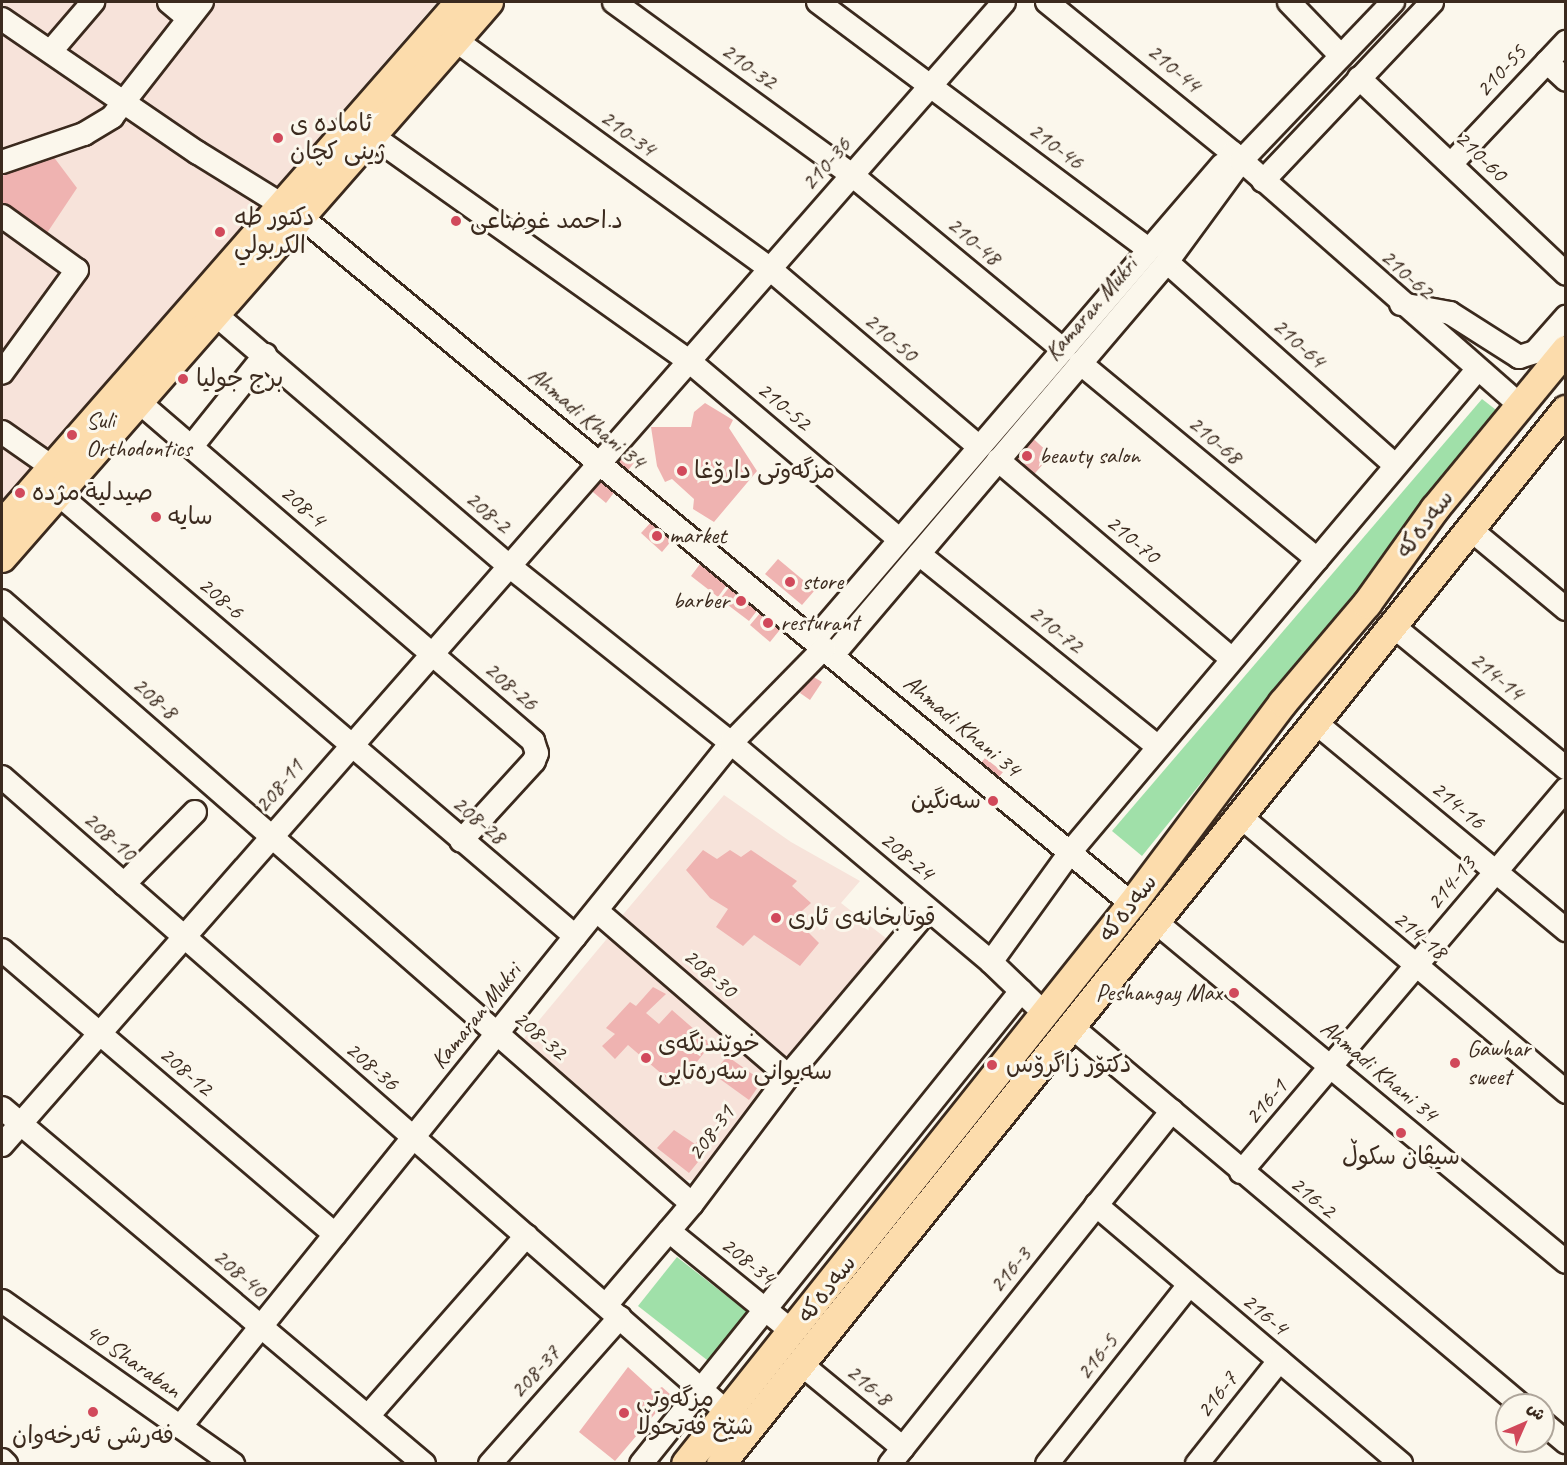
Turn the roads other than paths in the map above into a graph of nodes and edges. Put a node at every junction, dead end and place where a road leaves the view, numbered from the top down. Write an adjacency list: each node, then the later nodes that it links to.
1 (93, 2): 16 (street)
2 (169, 2): 12 (street)
3 (460, 2): 29 (main road)
4 (489, 2): 14 (main road)
5 (614, 2): 27 (street, 210-32)
6 (818, 2): 21 (street, 210-46)
7 (1004, 2): 21 (street, 210-36)
8 (1047, 2): 24 (street, 210-44)
9 (1289, 2): 17 (street)
10 (1393, 2): 17 (street, Kamaran Mukri)
11 (1432, 2): 19 (street)
12 (195, 10): 22 (street)
13 (2, 20): 16 (street, Ahmadi Khani 34)
14 (454, 39): 23 (main road); 33 (street, 210-34)
15 (1566, 42): 18 (street, 210-55)
16 (51, 51): 22 (street, Ahmadi Khani 34)
17 (1341, 56): 24 (street, Kamaran Mukri)
18 (1547, 62): 20 (street); 26 (street, 210-55)
19 (1359, 78): 26 (street, 210-60); 28 (street)
20 (1566, 80)
21 (931, 85): 27 (street, 210-36); 31 (street, 210-46)
22 (123, 102): 25 (street); 29 (street, Ahmadi Khani 34)
23 (371, 135): 29 (main road); 41 (street)
24 (1237, 157): 28 (street, 210-44); 31 (street, Kamaran Mukri); 32 (street, Kamaran Mukri)
25 (2, 162)
26 (1451, 164): 34 (street, 210-60)
27 (852, 175): 33 (street, 210-36); 38 (street, 210-48)
28 (1263, 181): 35 (street, 210-62)
29 (291, 211): 36 (main road); 54 (street, Ahmadi Khani 34); 56 (main road)
30 (2, 216): 44 (street)
31 (1148, 249): 38 (street, Kamaran Mukri)
32 (1167, 262): 42 (street, Kamaran Mukri); 55 (street, 210-64)
33 (770, 269): 41 (street, 210-36); 52 (street, 210-50)
34 (1566, 274)
35 (1401, 304): 37 (street); 43 (street, 210-62)
36 (215, 314): 40 (street, 208-2); 46 (main road)
37 (1566, 317)
38 (1062, 349): 45 (street, Kamaran Mukri)
39 (1566, 350): 48 (main road, سەدەکە)
40 (265, 355): 51 (street); 63 (street, 208-2)
41 (689, 362): 54 (street, 210-36); 59 (street, 210-52)
42 (1080, 363): 47 (street, Kamaran Mukri); 62 (street, 210-68)
43 (1476, 370): 48 (street, 210-62); 55 (street)
44 (2, 373)
45 (1028, 388): 47 (street); 52 (street, Kamaran Mukri)
46 (139, 402): 51 (street, 208-4); 56 (main road)
47 (1047, 402): 53 (street, Kamaran Mukri)
48 (1519, 404): 66 (main road, سەدەکە)
49 (1560, 426): 58 (main road, سەدەکە)
50 (2, 432): 56 (street, 208-6)
51 (192, 446): 69 (street, 208-4)
52 (978, 446): 59 (street, Kamaran Mukri)
53 (998, 460): 60 (street, Kamaran Mukri); 70 (street, 210-70)
54 (599, 463): 63 (street, 208-11); 68 (street, Ahmadi Khani 34)
55 (1395, 465): 62 (street)
56 (54, 480): 57 (main road); 61 (main road); 75 (street, 208-6)
57 (2, 525)
58 (1470, 530): 65 (street); 67 (main road, سەدەکە)
59 (899, 539): 68 (street, Kamaran Mukri)
60 (919, 554): 68 (street, Kamaran Mukri); 76 (street, 210-72)
61 (2, 558)
62 (1317, 559): 70 (street)
63 (508, 565): 69 (street, 208-11); 74 (street, 208-2)
64 (2, 601): 82 (street, 208-8)
65 (1566, 609)
66 (1358, 615): 67 (main road); 71 (main road, سەدەکە)
67 (1389, 632): 72 (main road, سەدەکە); 77 (street, 214-14)
68 (824, 648): 74 (street, Kamaran Mukri); 84 (street, Ahmadi Khani 34)
69 (431, 651): 75 (street, 208-11); 83 (street, 208-26)
70 (1232, 659): 76 (street)
71 (1313, 670): 72 (main road); 87 (main road, سەدەکە)
72 (1340, 693): 73 (main road, سەدەکە)
73 (1316, 723): 81 (main road, سەدەکە); 85 (street, 214-16)
74 (731, 743): 88 (street, 208-24); 89 (street, Kamaran Mukri)
75 (348, 744): 82 (street, 208-11); 83 (street, 208-28)
76 (1158, 747): 84 (street)
77 (1566, 768)
78 (2, 777): 86 (street, 208-10)
79 (1566, 789): 85 (street, 214-13)
80 (195, 813): 86 (street)
81 (1241, 817): 90 (main road, سەدەکە); 96 (street, 214-18)
82 (272, 836): 93 (street, 208-11); 100 (street, 208-32)
83 (461, 841): 92 (street, 208-28)
84 (1071, 851): 87 (street, Ahmadi Khani 34); 95 (street)
85 (1496, 872): 91 (street, 214-16); 96 (street, 214-13)
86 (124, 884): 93 (street, 208-10)
87 (1132, 904): 98 (main road, سەدەکە)
88 (928, 910): 95 (street, 208-24); 103 (street, 208-31)
89 (597, 911): 92 (street, Kamaran Mukri); 103 (street, 208-30)
90 (1157, 922): 99 (main road, سەدەکە); 102 (street, Ahmadi Khani 34)
91 (1566, 930)
92 (575, 936): 100 (street, Kamaran Mukri)
93 (182, 939): 101 (street, 208-11); 108 (street, 208-36)
94 (2, 950): 101 (street, 208-12)
95 (991, 962): 97 (street, 208-24)
96 (1416, 967): 102 (street, 214-13); 104 (street, 214-18)
97 (1021, 991): 98 (street, 208-24); 121 (street)
98 (1045, 1014): 113 (main road, سەدەکە)
99 (1073, 1028): 106 (street, 216-2); 113 (main road, سەدەکە)
100 (497, 1033): 108 (street, Kamaran Mukri); 111 (street, 208-32)
101 (100, 1034): 107 (street, 208-11); 115 (street, 208-12)
102 (1331, 1067): 110 (street, 216-1); 118 (street, Ahmadi Khani 34)
103 (788, 1076): 111 (street, 208-31)
104 (1566, 1092)
105 (2, 1108): 107 (street, 208-40)
106 (1172, 1111): 110 (street, 216-2); 112 (street, 216-3)
107 (20, 1125): 109 (street, 208-11); 123 (street, 208-40)
108 (413, 1137): 115 (street, Kamaran Mukri); 116 (street, 208-36)
109 (2, 1145)
110 (1241, 1172): 128 (street, 216-2)
111 (692, 1204): 114 (street, 208-31)
112 (1096, 1205): 119 (street, 216-4); 132 (street, 216-3)
113 (901, 1218): 117 (main road, سەدەکە)
114 (669, 1231): 121 (street, 208-34); 122 (street, 208-31)
115 (334, 1234): 123 (street, Kamaran Mukri)
116 (526, 1236): 122 (street, 208-36); 130 (street)
117 (874, 1251): 124 (main road, سەدەکە); 126 (main road, سەدەکە)
118 (1566, 1262)
119 (1189, 1285): 125 (street, 216-4); 142 (street, 216-5)
120 (2, 1301): 131 (street, 40 Sharaban)
121 (765, 1309): 124 (street, 208-34); 127 (street)
122 (613, 1311): 127 (street, 208-36); 138 (street, 208-37)
123 (261, 1326): 130 (street, 208-40); 131 (street, Kamaran Mukri)
124 (793, 1332): 129 (main road, سەدەکە)
125 (1279, 1361): 134 (street, 216-7); 143 (street, 216-4)
126 (801, 1364): 132 (street, 216-8); 141 (main road, سەدەکە)
127 (701, 1389): 129 (street, 208-36); 139 (street)
128 (1507, 1393)
129 (729, 1414): 140 (main road, سەدەکە)
130 (368, 1416): 137 (street, 208-40)
131 (180, 1427): 135 (street, 40 Sharaban)
132 (896, 1456)
133 (2, 1460): 136 (street)
134 (1207, 1460)
135 (230, 1463)
136 (6, 1464)
137 (424, 1464)
138 (490, 1464)
139 (640, 1464)
140 (686, 1464)
141 (721, 1464)
142 (1047, 1464)
143 (1401, 1464)

